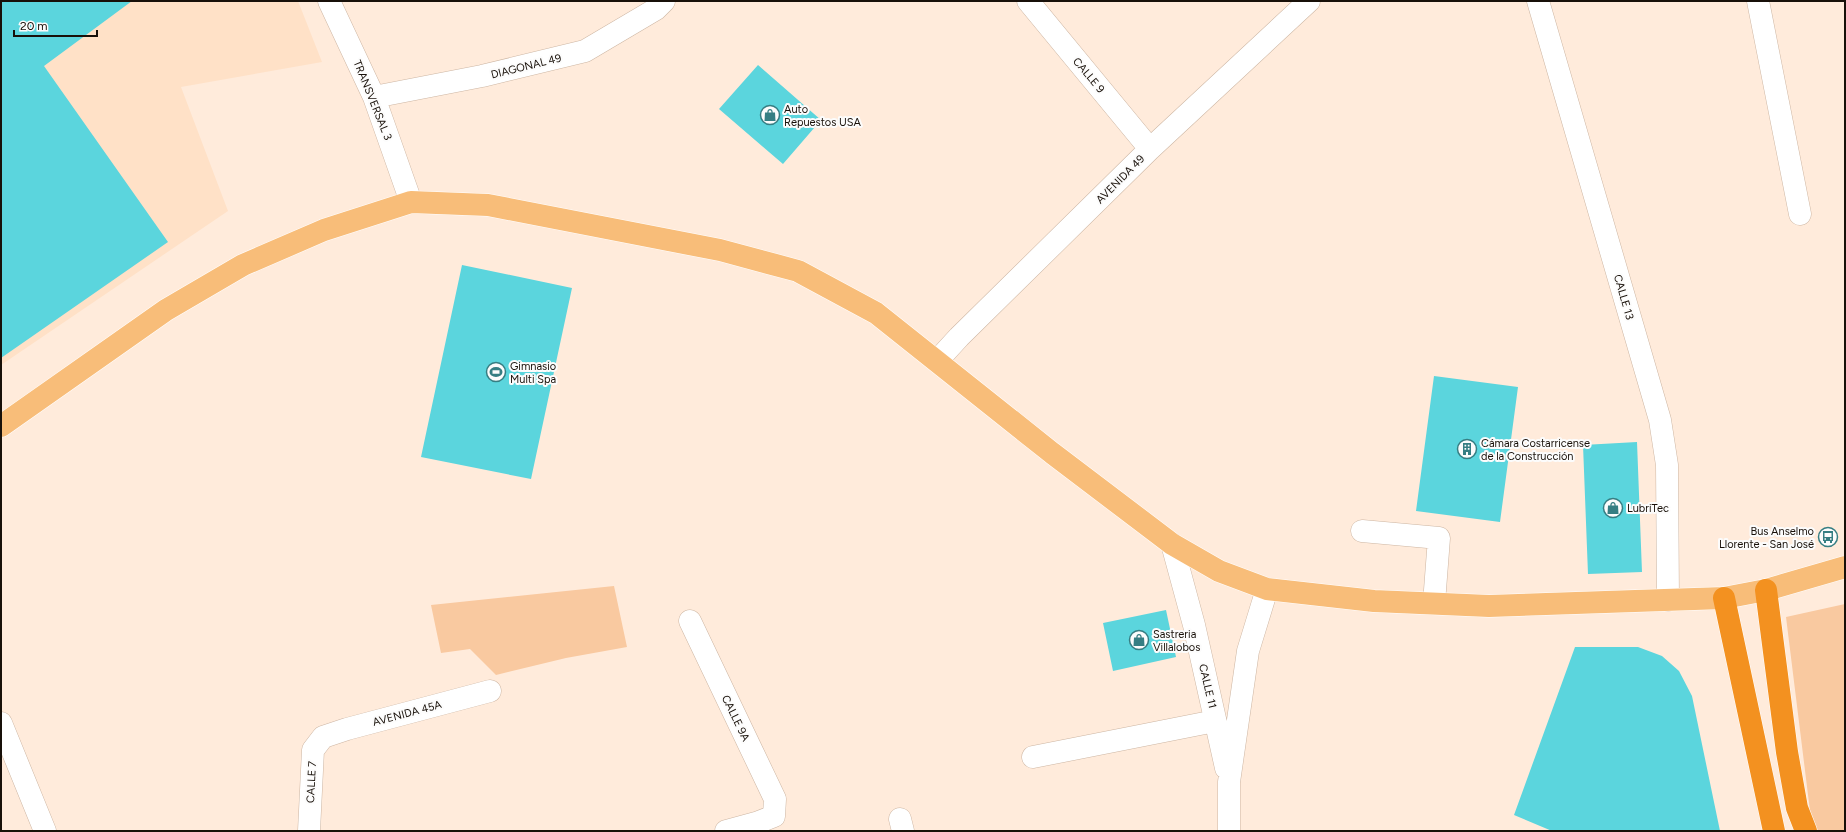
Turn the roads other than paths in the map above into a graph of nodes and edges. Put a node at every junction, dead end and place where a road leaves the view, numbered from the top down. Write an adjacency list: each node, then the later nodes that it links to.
1 (329, 1): 7 (street, TRANSVERSAL 3)
2 (664, 1): 7 (street, DIAGONAL 49)
3 (1028, 1): 8 (street, CALLE 9)
4 (1309, 1): 8 (street, AVENIDA 49)
5 (1538, 1): 19 (street, CALLE 13)
6 (1758, 1): 10 (street)
7 (374, 96): 9 (street, TRANSVERSAL 3)
8 (1150, 149): 11 (street, AVENIDA 49)
9 (411, 202): 11 (main road); 12 (main road)
10 (1800, 214)
11 (937, 361): 14 (main road)
12 (1, 426)
13 (1362, 531): 20 (street)
14 (1172, 544): 16 (main road); 23 (street, CALLE 11)
15 (1845, 567): 17 (main road)
16 (1267, 590): 20 (main road); 27 (street, CALLE 11)
17 (1766, 590): 18 (main road); 33 (highway)
18 (1724, 598): 19 (main road); 32 (highway)
19 (1668, 600): 20 (main road)
20 (1434, 603)
21 (690, 621): 30 (street, CALLE 9A)
22 (490, 691): 25 (street, AVENIDA 45A)
23 (1215, 721): 26 (street); 27 (street, CALLE 11)
24 (1, 723): 28 (street)
25 (323, 737): 29 (street, CALLE 7)
26 (1033, 757)
27 (1229, 782): 31 (street, CALLE 11)
28 (45, 831)
29 (309, 831)
30 (726, 831)
31 (1229, 831)
32 (1774, 831)
33 (1806, 831)

